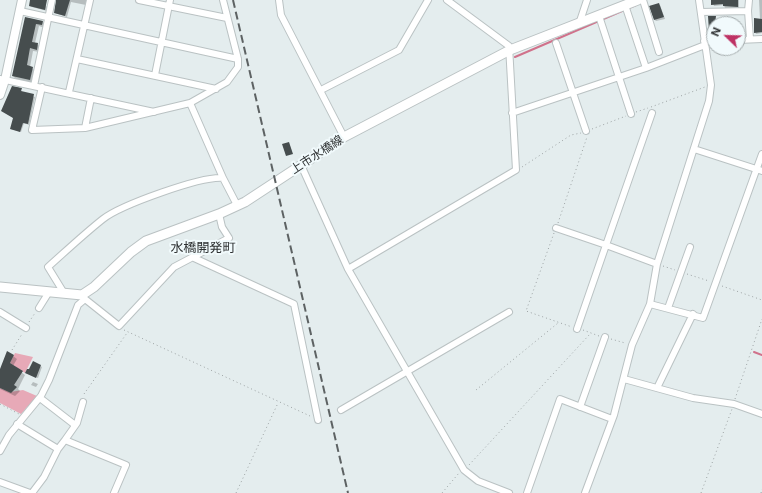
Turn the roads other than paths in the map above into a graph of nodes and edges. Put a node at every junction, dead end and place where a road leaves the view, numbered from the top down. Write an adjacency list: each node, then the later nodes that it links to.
1 (22, 0): 16 (street)
2 (52, 0): 20 (street)
3 (90, 0): 22 (street)
4 (140, 0): 14 (street)
5 (223, 0): 21 (street)
6 (279, 0): 41 (street)
7 (428, 0): 41 (street)
8 (447, 0): 30 (street)
9 (587, 0): 23 (street)
10 (638, 0): 15 (main road, 上市水橋線)
11 (643, 0): 31 (street)
12 (699, 0): 18 (street)
13 (749, 0): 17 (street)
14 (170, 3): 21 (street); 27 (street)
15 (625, 5): 19 (main road, 上市水橋線); 34 (street)
16 (20, 11): 20 (street); 37 (street)
17 (748, 11): 18 (street); 26 (street)
18 (701, 12): 29 (street)
19 (598, 16): 23 (main road, 上市水橋線); 36 (street)
20 (49, 17): 22 (street); 38 (street)
21 (227, 18): 33 (street)
22 (84, 24): 27 (street); 32 (street)
23 (579, 24): 30 (main road, 上市水橋線)
24 (762, 39): 26 (street)
25 (746, 40): 26 (street)
26 (750, 40)
27 (162, 42): 33 (street); 35 (street)
28 (556, 42): 43 (street)
29 (705, 43): 34 (street); 54 (street)
30 (510, 50): 48 (street); 53 (main road, 上市水橋線)
31 (659, 52)
32 (77, 58): 35 (street); 42 (street)
33 (238, 58): 40 (street)
34 (646, 68): 36 (street)
35 (155, 75): 40 (street)
36 (620, 77): 43 (street); 50 (street)
37 (3, 79): 38 (street); 44 (street)
38 (34, 86): 39 (street)
39 (42, 87): 42 (street); 51 (street)
40 (216, 89): 46 (street)
41 (321, 90): 53 (street)
42 (69, 92): 45 (street)
43 (574, 92): 48 (street); 52 (street)
44 (0, 95)
45 (91, 98): 47 (street); 51 (street)
46 (190, 103): 47 (street); 58 (street)
47 (155, 113): 51 (street)
48 (512, 113): 66 (street)
49 (652, 113): 62 (street)
50 (631, 114)
51 (85, 128)
52 (586, 131)
53 (344, 137): 56 (main road, 上市水橋線)
54 (694, 149): 57 (street); 65 (street)
55 (762, 154): 57 (street)
56 (300, 165): 59 (main road, 上市水橋線); 66 (street)
57 (759, 170): 76 (street)
58 (223, 178): 59 (street); 69 (street)
59 (237, 205): 60 (main road, 上市水橋線)
60 (219, 214): 64 (street); 70 (main road, 上市水橋線)
61 (556, 228): 62 (street)
62 (606, 245): 65 (street); 78 (street)
63 (690, 247): 73 (street)
64 (192, 257): 70 (street); 89 (street)
65 (656, 264): 71 (street)
66 (348, 269): 80 (street)
67 (0, 286): 68 (main road)
68 (49, 292): 69 (main road); 72 (street)
69 (64, 293): 70 (main road)
70 (83, 297): 83 (street)
71 (650, 304): 73 (street); 81 (street)
72 (38, 308)
73 (668, 308): 76 (street)
74 (0, 312): 77 (street)
75 (509, 312): 80 (street)
76 (694, 314): 82 (street)
77 (26, 328)
78 (577, 329)
79 (605, 337): 85 (street)
80 (407, 372): 86 (street); 98 (street)
81 (624, 379): 82 (street); 88 (street)
82 (657, 388): 87 (street)
83 (40, 398): 90 (street); 91 (street)
84 (83, 402): 91 (street)
85 (580, 407): 88 (street); 99 (street)
86 (341, 410)
87 (762, 414)
88 (612, 418): 100 (street)
89 (318, 420)
90 (17, 424): 93 (street); 94 (street)
91 (75, 425): 92 (street)
92 (65, 440): 93 (street); 97 (street)
93 (58, 449): 96 (street)
94 (0, 451)
95 (0, 482): 96 (street)
96 (31, 493)
97 (114, 493)
98 (509, 493)
99 (528, 493)
100 (585, 493)

